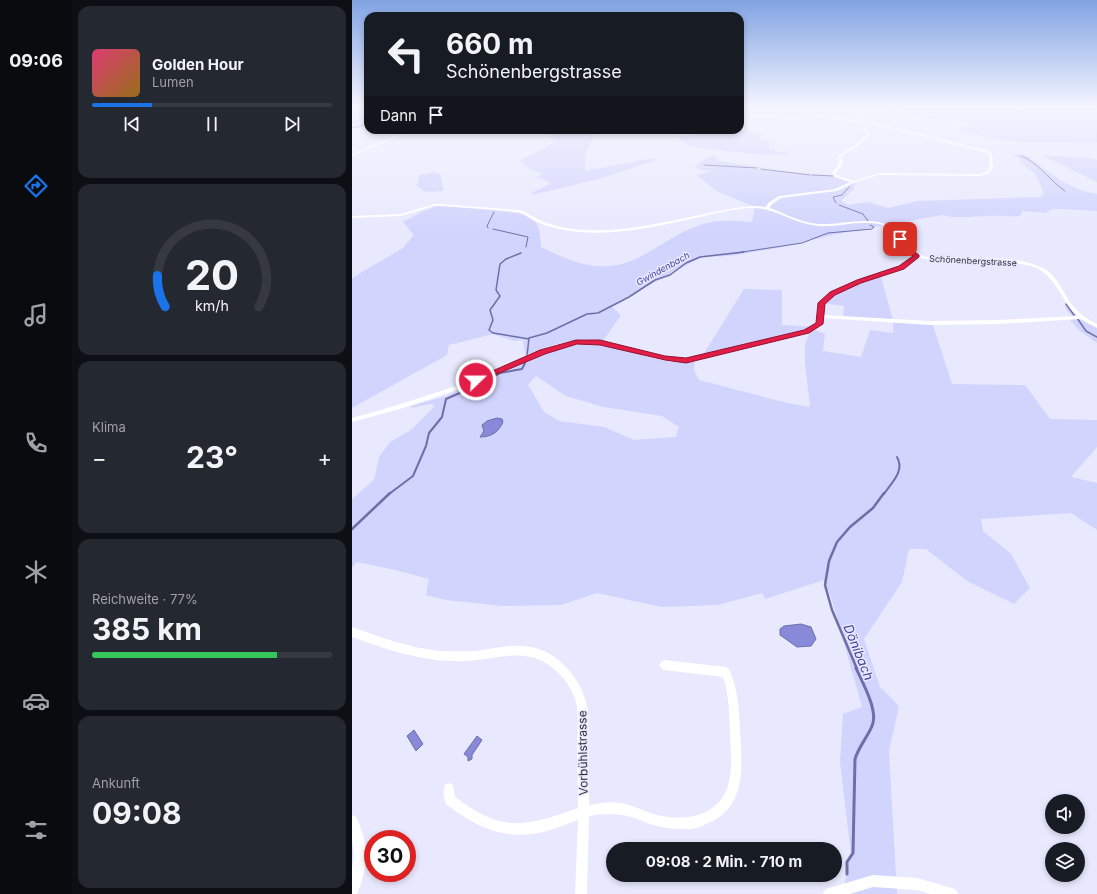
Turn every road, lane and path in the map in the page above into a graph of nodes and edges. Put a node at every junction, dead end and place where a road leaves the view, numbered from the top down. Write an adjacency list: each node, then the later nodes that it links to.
1 (365, 150): 4 (street)
2 (850, 150): 5 (street)
3 (980, 150): 5 (street)
4 (352, 155)
5 (854, 182): 6 (street)
6 (768, 209): 7 (street); 8 (street, Schönenbergstrasse)
7 (352, 217)
8 (917, 256): 9 (street); 10 (street, Schönenbergstrasse)
9 (821, 316): 10 (street); 12 (street)
10 (1082, 317): 11 (street, Schönenbergstrasse)
11 (1097, 326)
12 (352, 420)
13 (352, 632): 16 (street, Vorbühlstrasse)
14 (664, 665): 16 (street)
15 (449, 789): 16 (street)
16 (584, 811): 19 (street, Vorbühlstrasse)
17 (352, 821): 18 (street)
18 (352, 891)
19 (581, 894)
20 (829, 894): 21 (street)
21 (952, 894)

